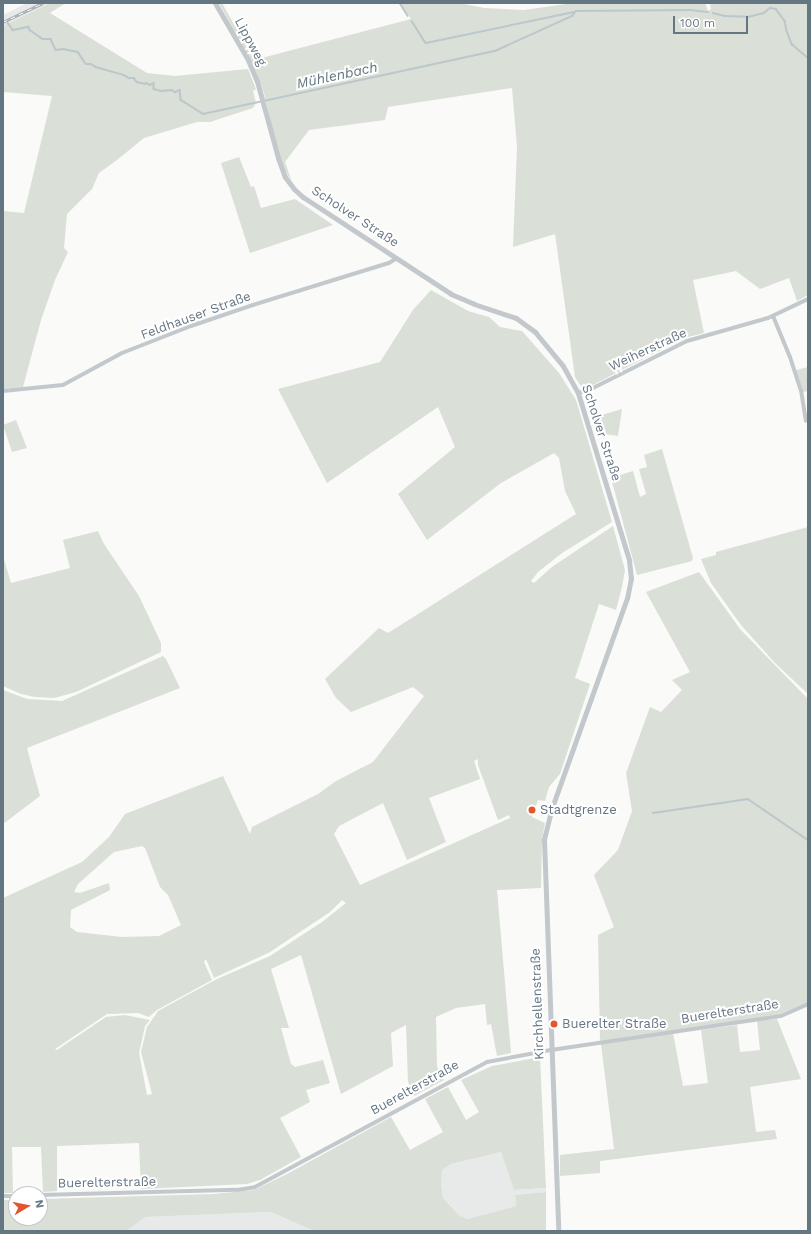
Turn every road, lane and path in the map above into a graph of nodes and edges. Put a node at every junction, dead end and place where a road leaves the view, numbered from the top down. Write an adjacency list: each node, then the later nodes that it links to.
1 (216, 3): 2 (street, Lippweg)
2 (261, 94): 3 (street, Scholver Straße)
3 (397, 258): 6 (street, Feldhauser Straße); 7 (street, Scholver Straße)
4 (808, 299): 5 (street, Weiherstraße)
5 (773, 316): 7 (street, Weiherstraße); 8 (street)
6 (3, 391)
7 (578, 393): 9 (street, Scholver Straße)
8 (806, 421)
9 (563, 779): 11 (street, Kirchhellenstraße)
10 (808, 1004): 11 (street, Buerelterstraße)
11 (551, 1050): 12 (street, Buerelterstraße); 13 (street, Kirchhellenstraße)
12 (48, 1195)
13 (558, 1231)

